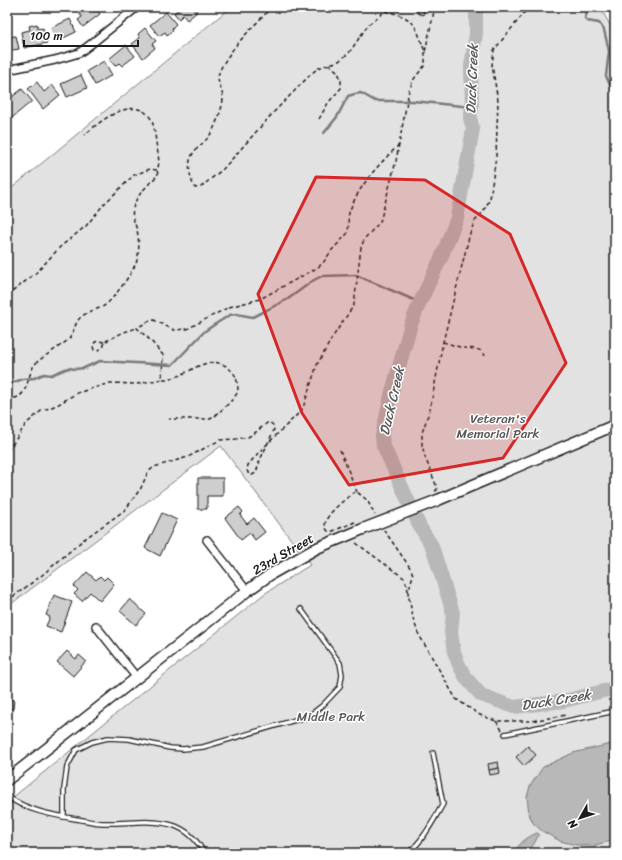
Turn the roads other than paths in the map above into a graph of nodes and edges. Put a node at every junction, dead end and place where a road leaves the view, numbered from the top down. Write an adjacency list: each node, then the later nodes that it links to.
1 (137, 7): 2 (street)
2 (7, 70)
3 (615, 425): 5 (street, 23rd Street, bridge)
4 (207, 540): 5 (street)
5 (247, 591): 8 (street, 23rd Street)
6 (301, 609): 14 (lane)
7 (96, 626): 8 (street)
8 (137, 678): 12 (street, 23rd Street)
9 (615, 711): 10 (lane)
10 (505, 734)
11 (433, 753): 16 (lane)
12 (7, 780)
13 (7, 796): 14 (lane)
14 (64, 817): 15 (lane)
15 (204, 853)
16 (408, 853)

